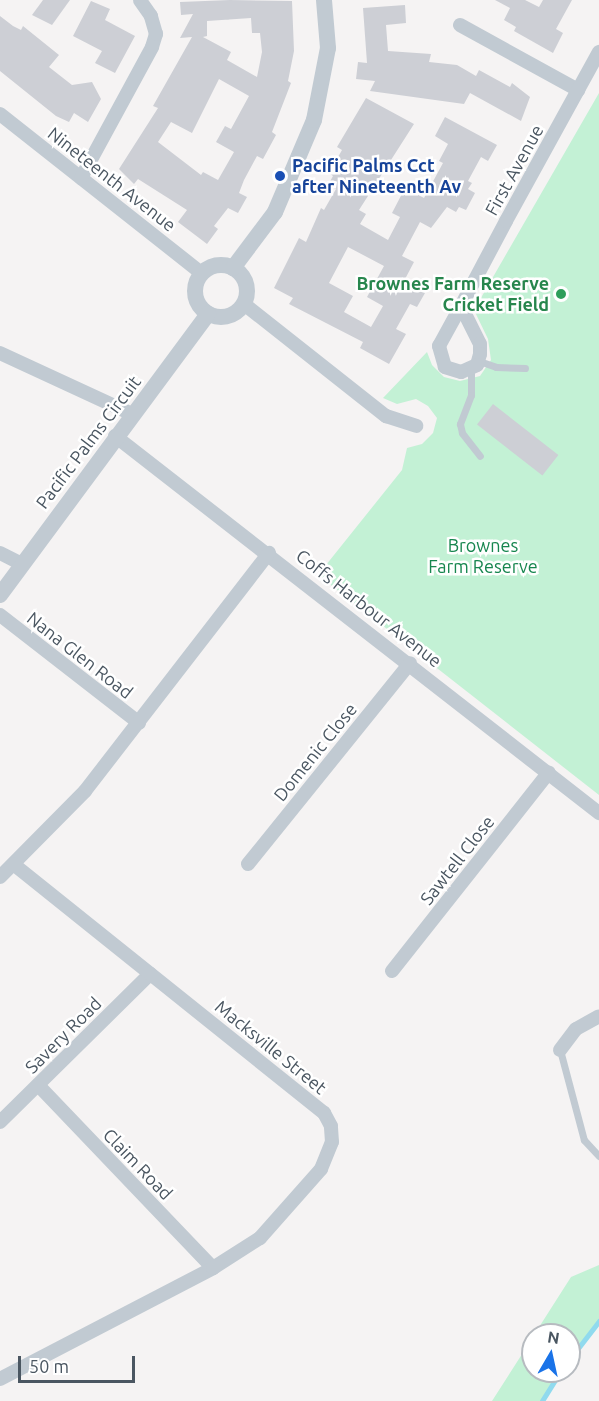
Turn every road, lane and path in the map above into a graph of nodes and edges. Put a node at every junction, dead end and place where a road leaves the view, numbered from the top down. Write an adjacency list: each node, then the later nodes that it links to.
1 (140, 0): 7 (street)
2 (324, 0): 8 (street)
3 (460, 25): 5 (street)
4 (599, 52): 5 (street, First Avenue)
5 (578, 90): 11 (street, First Avenue)
6 (0, 114): 7 (street, Nineteenth Avenue)
7 (81, 178): 9 (street, Nineteenth Avenue)
8 (233, 267): 9 (street); 10 (street)
9 (201, 273): 12 (street)
10 (244, 304): 12 (street); 17 (street)
11 (461, 306): 14 (street); 14 (street, First Avenue)
12 (208, 314): 16 (street, Pacific Palms Circuit)
13 (0, 353): 16 (street)
14 (475, 365): 15 (lane); 19 (lane)
15 (525, 368)
16 (132, 414): 18 (street, Pacific Palms Circuit)
17 (416, 426)
18 (115, 436): 21 (street, Coffs Harbour Avenue); 22 (street, Pacific Palms Circuit)
19 (480, 456)
20 (0, 553): 22 (street)
21 (269, 554): 25 (street, Coffs Harbour Avenue); 26 (street)
22 (22, 564): 23 (street, Pacific Palms Circuit)
23 (0, 595)
24 (0, 615): 26 (street, Nana Glen Road)
25 (410, 663): 27 (street, Coffs Harbour Avenue); 30 (street, Domenic Close)
26 (139, 723): 29 (street)
27 (549, 772): 28 (street, Coffs Harbour Avenue); 32 (street, Sawtell Close)
28 (599, 813)
29 (13, 864): 31 (street); 33 (street, Macksville Street)
30 (248, 864)
31 (0, 877)
32 (392, 971)
33 (150, 974): 36 (street, Savery Road); 39 (street, Macksville Street)
34 (599, 1016): 35 (street)
35 (560, 1050): 38 (lane)
36 (38, 1085): 37 (street, Savery Road); 39 (street, Claim Road)
37 (0, 1122)
38 (599, 1155)
39 (213, 1268): 40 (street, Macksville Street)
40 (0, 1379)

